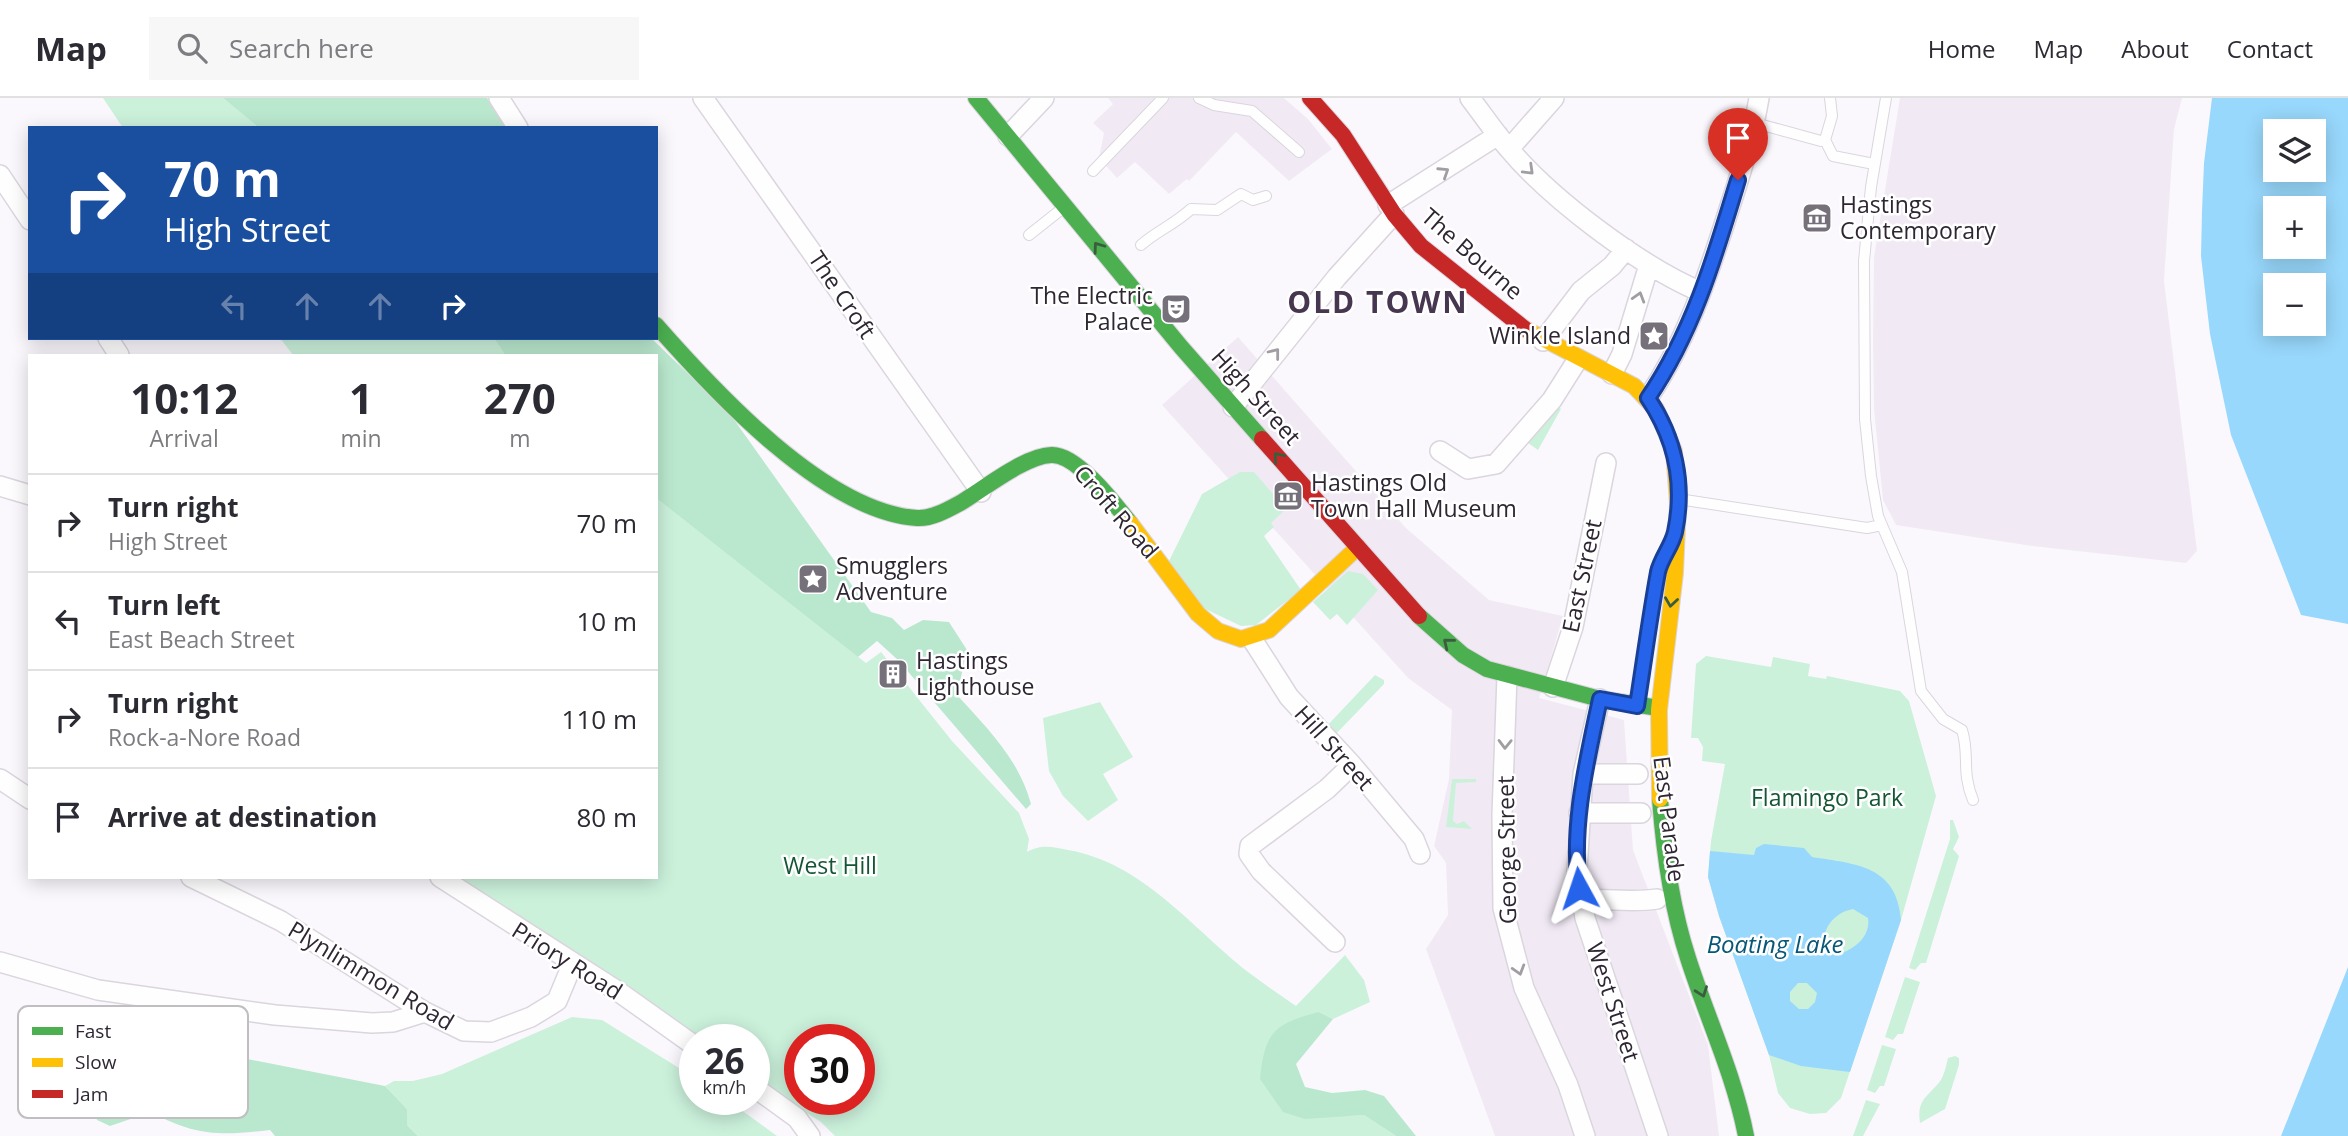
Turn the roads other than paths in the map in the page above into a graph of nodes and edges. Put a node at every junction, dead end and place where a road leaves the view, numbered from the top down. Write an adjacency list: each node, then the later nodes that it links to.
1 (499, 98): 14 (street)
2 (703, 98): 40 (street, The Croft)
3 (976, 98): 15 (main road, High Street)
4 (1044, 98): 15 (street)
5 (1163, 98): 20 (lane)
6 (1199, 98): 18 (lane)
7 (1310, 98): 24 (main road, The Bourne)
8 (1470, 98): 17 (street)
9 (1554, 98): 17 (street)
10 (1759, 98): 13 (street)
11 (1830, 98): 16 (lane)
12 (1886, 98): 19 (lane)
13 (1755, 123): 16 (lane); 30 (street)
14 (517, 126)
15 (1008, 136): 23 (main road, High Street)
16 (1825, 140): 19 (lane)
17 (1504, 142): 24 (street, one-way to 17); 28 (street, one-way to 28)
18 (1299, 152)
19 (1874, 164): 43 (lane)
20 (1093, 171)
21 (0, 175): 25 (street)
22 (1266, 196): 27 (lane)
23 (1065, 198): 26 (lane); 36 (main road, High Street, one-way to 23)
24 (1391, 210): 32 (main road, The Bourne); 36 (street, one-way to 24)
25 (28, 217)
26 (1028, 235)
27 (1141, 245)
28 (1626, 249): 29 (street); 32 (street)
29 (1649, 265): 30 (street); 34 (street, one-way to 29)
30 (1701, 292): 35 (street)
31 (658, 327): 40 (main road, Croft Road)
32 (1543, 341): 33 (main road, The Bourne)
33 (1578, 359): 34 (main road, The Bourne); 37 (street)
34 (1612, 374): 35 (main road, The Bourne)
35 (1648, 398): 42 (main road)
36 (1233, 407): 45 (main road, High Street, one-way to 36)
37 (1440, 451)
38 (1606, 463): 49 (street, East Street)
39 (0, 486): 41 (street)
40 (981, 492): 47 (main road, Croft Road)
41 (28, 494)
42 (1678, 500): 43 (lane); 44 (main road)
43 (1882, 526): 57 (lane)
44 (1674, 534): 46 (main road); 51 (main road, East Parade, one-way to 51)
45 (1358, 547): 47 (main road); 48 (main road, High Street, one-way to 45)
46 (1657, 582)
47 (1252, 639): 52 (street, Hill Street)
48 (1507, 676): 49 (main road, High Street); 76 (street, George Street, one-way to 76)
49 (1553, 687): 50 (main road, High Street)
50 (1600, 699): 51 (main road, High Street); 54 (street, West Street)
51 (1659, 708): 79 (main road, East Parade, one-way to 79)
52 (1352, 765): 61 (street, Hill Street); 67 (street)
53 (1638, 767): 54 (street); 59 (main road, East Parade)
54 (1583, 774): 58 (street, West Street)
55 (0, 779): 56 (street)
56 (28, 798)
57 (1973, 800)
58 (1579, 813): 59 (street); 66 (street, West Street)
59 (1641, 813): 60 (main road, East Parade)
60 (1644, 834)
61 (1420, 854)
62 (1651, 877): 65 (main road, East Parade)
63 (203, 879): 72 (street, Plynlimmon Road)
64 (443, 879): 69 (street, Priory Road)
65 (1657, 899): 66 (street); 78 (main road, East Parade)
66 (1581, 900): 77 (street, West Street)
67 (1335, 942)
68 (0, 962): 70 (street)
69 (572, 965): 72 (street, Plynlimmon Road); 73 (street, Priory Road)
70 (212, 1006)
71 (248, 1011): 72 (street)
72 (425, 1012)
73 (679, 1035)
74 (770, 1099): 75 (street)
75 (810, 1136)
76 (1585, 1136)
77 (1658, 1136)
78 (1728, 1136)
79 (1746, 1136)

